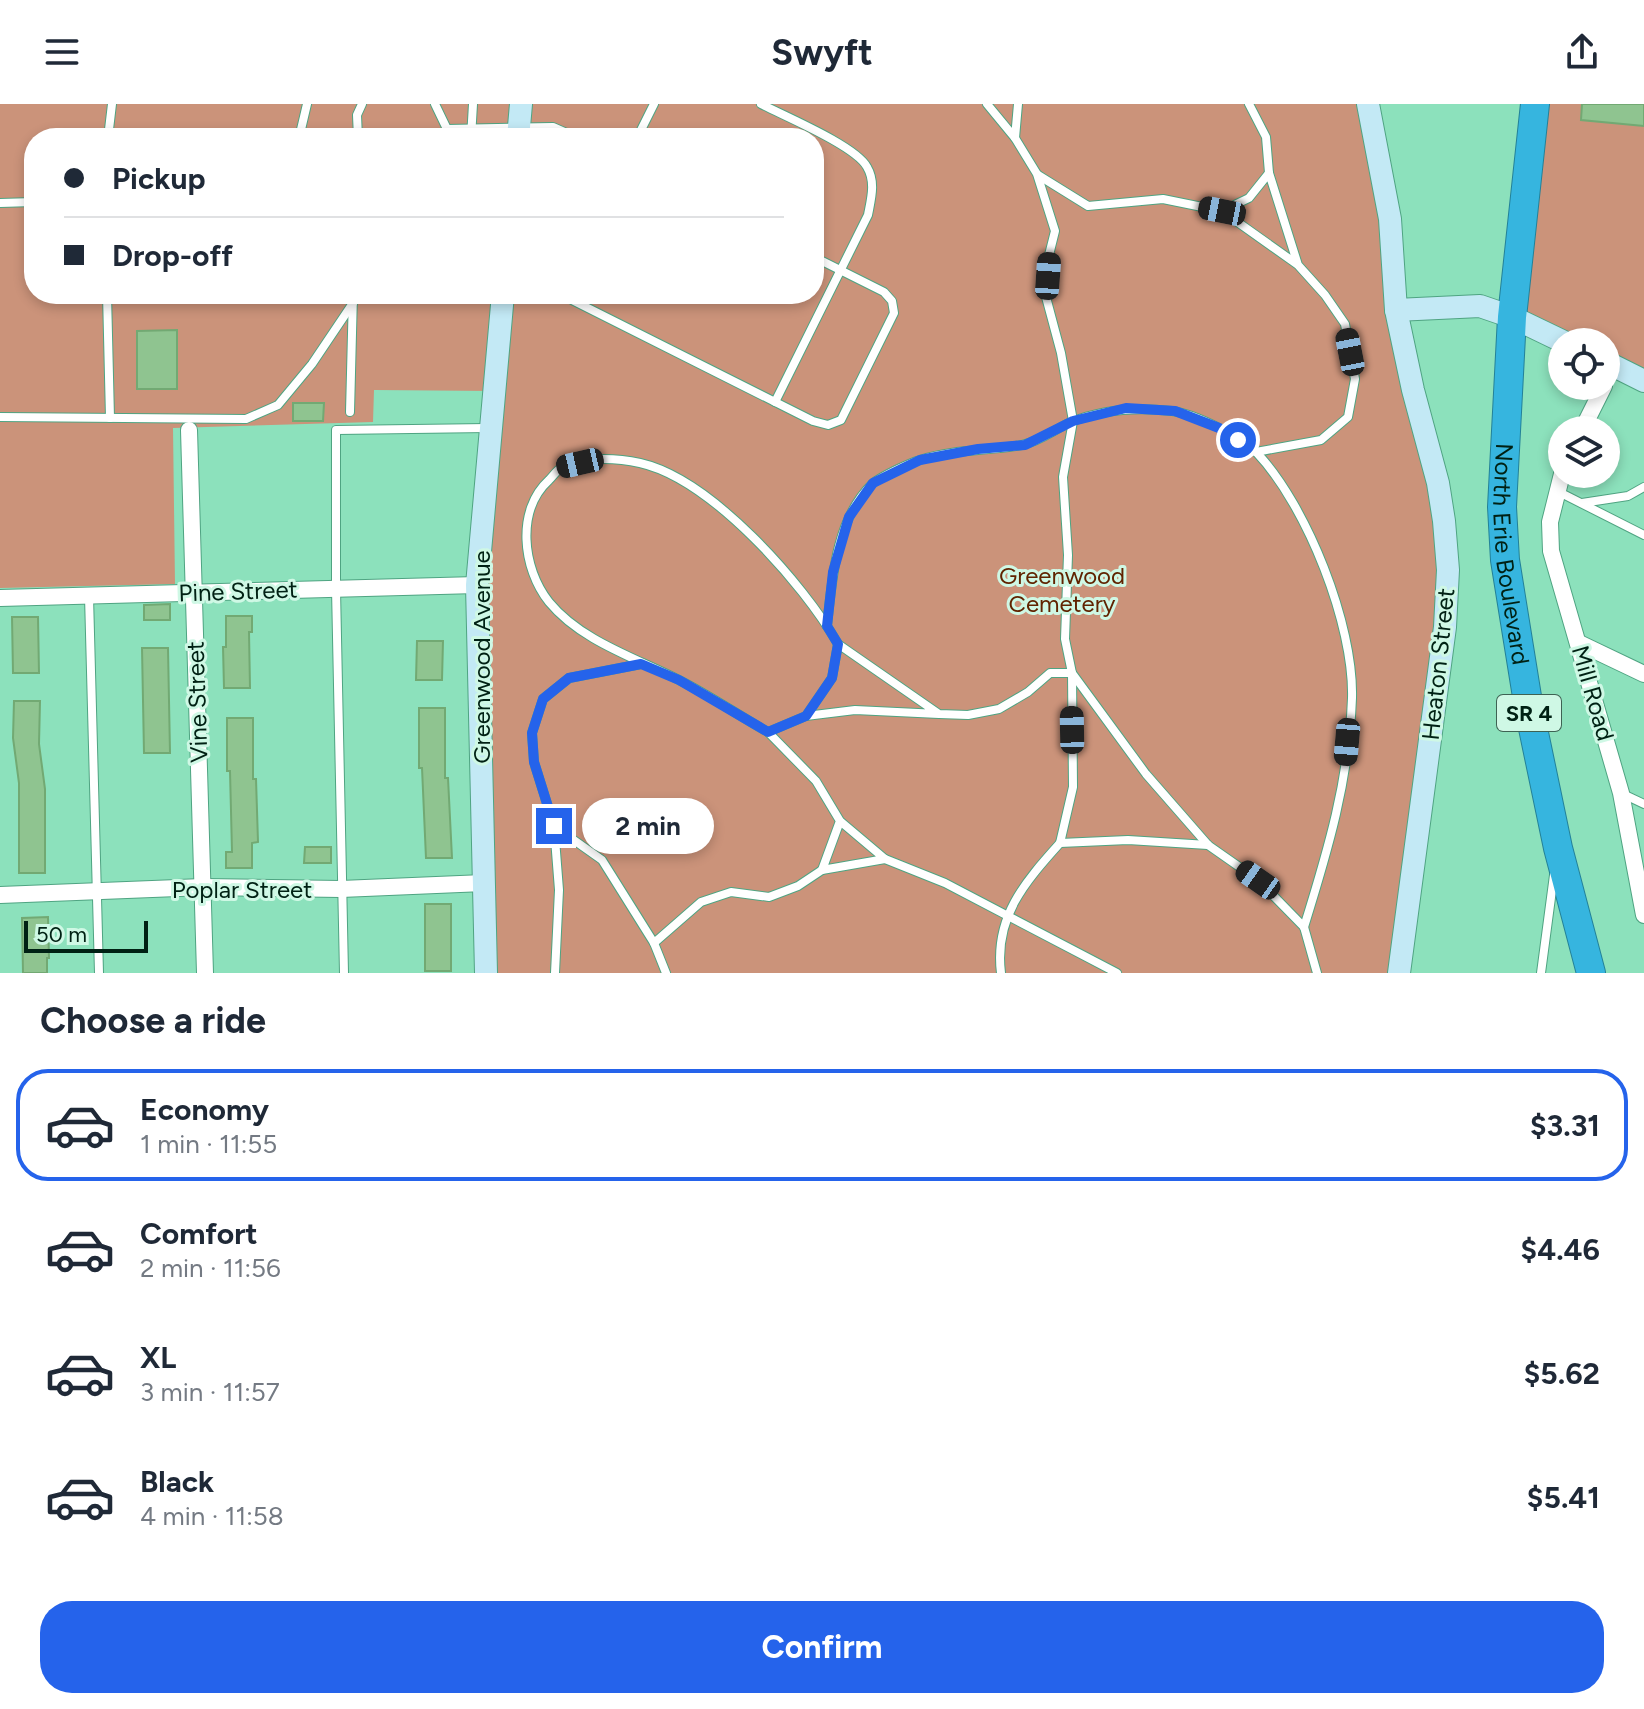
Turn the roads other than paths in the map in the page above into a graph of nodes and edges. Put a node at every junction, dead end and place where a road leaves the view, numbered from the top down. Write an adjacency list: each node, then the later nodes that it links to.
1 (112, 104): 14 (lane)
2 (307, 104): 15 (lane)
3 (362, 104): 16 (lane)
4 (435, 104): 17 (lane)
5 (473, 104): 18 (lane)
6 (521, 104): 19 (street)
7 (654, 104): 20 (lane)
8 (761, 104): 21 (lane)
9 (987, 104): 23 (lane)
10 (1018, 104): 23 (lane)
11 (1249, 104): 24 (lane)
12 (1368, 104): 37 (street, Heaton Street)
13 (1535, 104): 38 (highway, SR 4)
14 (109, 128)
15 (301, 128)
16 (358, 128)
17 (447, 128)
18 (473, 128)
19 (519, 128)
20 (642, 128)
21 (808, 128)
22 (824, 137): 31 (lane)
23 (1015, 138): 25 (lane)
24 (1269, 173): 28 (lane); 30 (lane)
25 (1037, 174): 28 (lane); 46 (lane)
26 (24, 202): 27 (lane)
27 (0, 203)
28 (1222, 211): 30 (lane)
29 (824, 262): 31 (lane)
30 (1298, 265): 49 (lane)
31 (841, 270): 42 (lane); 42 (lane)
32 (107, 304): 45 (lane)
33 (349, 304): 45 (lane)
34 (353, 304): 43 (lane)
35 (502, 304): 47 (street, Greenwood Avenue)
36 (580, 304): 42 (lane)
37 (1396, 310): 38 (street); 96 (street, Heaton Street)
38 (1512, 317): 39 (street); 75 (highway, North Erie Boulevard / SR 4)
39 (1548, 334)
40 (1620, 376): 41 (street)
41 (1644, 381)
42 (775, 402)
43 (350, 412)
44 (0, 417): 45 (lane)
45 (110, 418)
46 (1073, 421): 49 (lane); 60 (lane); 64 (lane)
47 (490, 428): 55 (street, Greenwood Avenue); 56 (lane)
48 (189, 430): 57 (street, Vine Street)
49 (1256, 452): 85 (lane)
50 (1644, 487): 53 (lane)
51 (1558, 488): 52 (street, Mill Road)
52 (1557, 491): 53 (lane); 61 (street, Mill Road)
53 (1581, 503): 54 (lane)
54 (1644, 535)
55 (477, 585): 56 (street, Pine Street); 78 (street, Greenwood Avenue)
56 (336, 589): 57 (street, Pine Street); 80 (lane)
57 (193, 593): 58 (street, Pine Street); 79 (street, Vine Street)
58 (89, 596): 59 (street, Pine Street); 81 (lane)
59 (0, 598)
60 (827, 626): 62 (lane); 63 (lane)
61 (1579, 643): 65 (street); 69 (street, Mill Road)
62 (838, 644): 66 (lane); 67 (lane)
63 (641, 664): 68 (lane); 72 (lane)
64 (1072, 673): 66 (lane); 73 (lane); 74 (lane)
65 (1644, 674)
66 (939, 714): 67 (lane)
67 (806, 716): 68 (lane)
68 (768, 732): 71 (lane)
69 (1621, 793): 70 (lane); 83 (street, Mill Road)
70 (1644, 804)
71 (840, 821): 76 (lane); 77 (lane)
72 (554, 826): 86 (lane); 91 (lane)
73 (1060, 843): 74 (lane); 84 (lane)
74 (1208, 845): 85 (lane)
75 (1558, 848): 97 (lane); 98 (highway, North Erie Boulevard / SR 4)
76 (885, 859): 77 (lane); 84 (lane)
77 (822, 870): 86 (lane)
78 (484, 883): 80 (street, Poplar Street); 90 (street, Greenwood Avenue)
79 (203, 887): 80 (street, Poplar Street); 81 (street, Poplar Street); 88 (street, Vine Street)
80 (341, 889): 89 (lane)
81 (97, 891): 82 (street, Poplar Street); 87 (lane)
82 (0, 895)
83 (1644, 915)
84 (1006, 917): 93 (lane); 94 (lane)
85 (1304, 927): 95 (lane)
86 (654, 943): 92 (lane)
87 (99, 973)
88 (205, 973)
89 (344, 973)
90 (486, 973)
91 (555, 973)
92 (666, 973)
93 (1001, 973)
94 (1117, 973)
95 (1317, 973)
96 (1399, 973)
97 (1541, 973)
98 (1591, 973)

